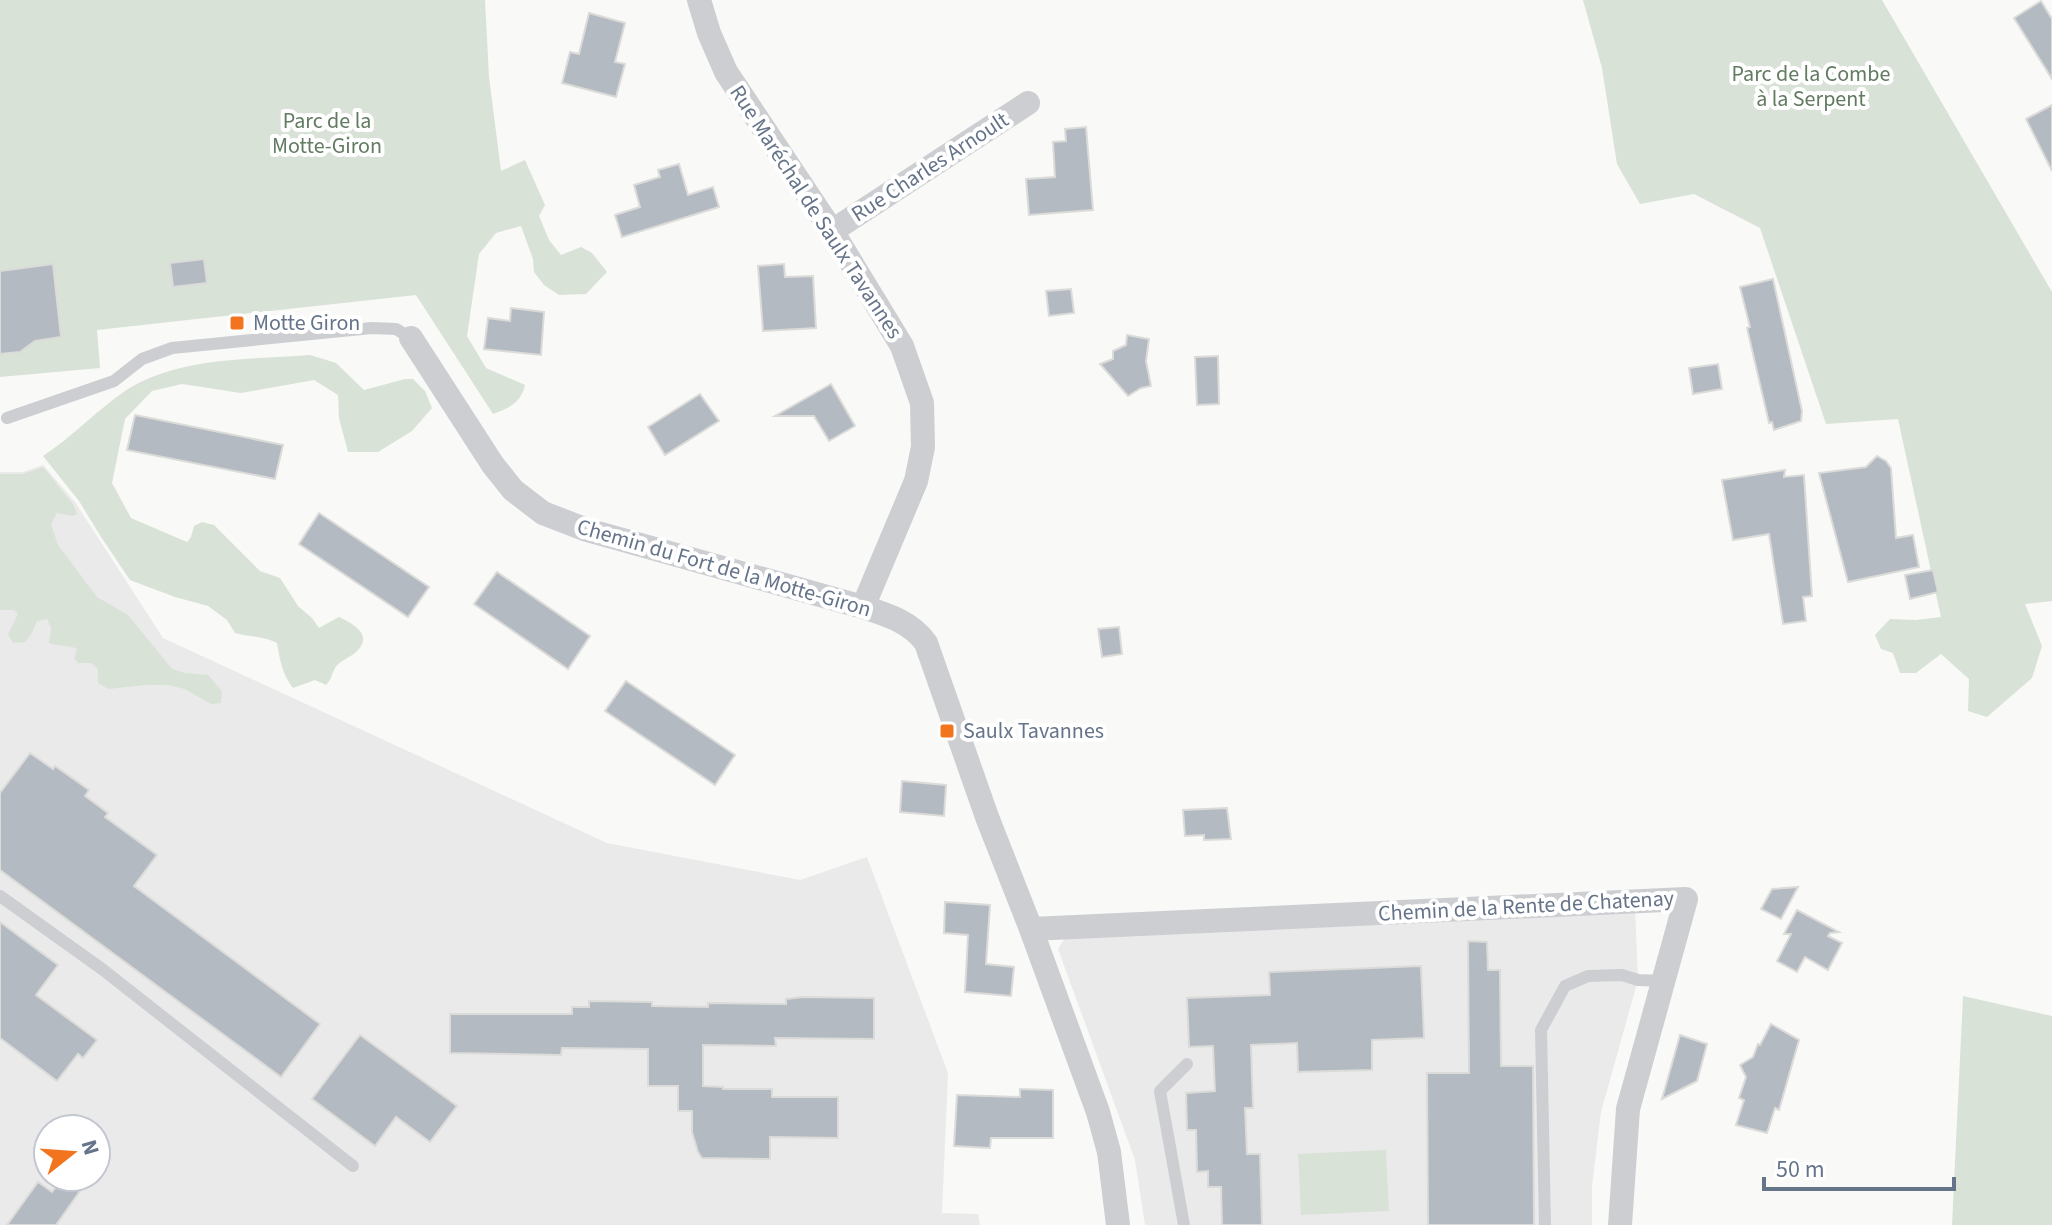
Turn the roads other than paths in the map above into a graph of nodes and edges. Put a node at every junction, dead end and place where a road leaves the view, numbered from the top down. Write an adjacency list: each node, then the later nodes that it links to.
1 (699, 0): 3 (street, Rue Maréchal de Saulx Tavannes)
2 (1028, 103): 3 (street, Rue Charles Arnoult)
3 (832, 231): 6 (street, Rue Maréchal de Saulx Tavannes)
4 (411, 338): 5 (lane, Chemin du Fort de la Motte-Giron); 6 (street, Chemin du Fort de la Motte-Giron)
5 (7, 418)
6 (863, 607): 8 (street, Chemin du Fort de la Motte-Giron)
7 (0, 896): 11 (lane)
8 (1031, 929): 9 (street, Chemin de la Rente de Chatenay); 12 (street, Chemin du Fort de la Motte-Giron)
9 (1663, 981): 14 (lane); 15 (street, Chemin de la Rente de Chatenay)
10 (1187, 1064): 13 (lane)
11 (353, 1166)
12 (1118, 1225)
13 (1184, 1225)
14 (1545, 1225)
15 (1620, 1225)

